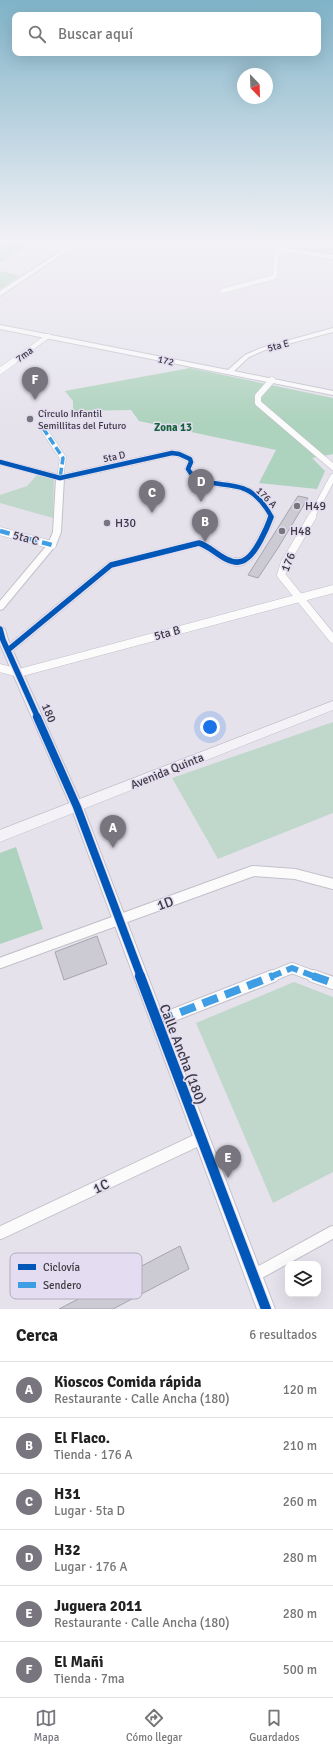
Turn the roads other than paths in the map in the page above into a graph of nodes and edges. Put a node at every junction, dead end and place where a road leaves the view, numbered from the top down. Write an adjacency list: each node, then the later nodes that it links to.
1 (0, 327): 3 (street, 172)
2 (333, 330): 5 (street, 5ta E)
3 (48, 336): 4 (street, 7ma); 5 (street, 172)
4 (0, 371)
5 (230, 372): 6 (street, 172)
6 (272, 380): 7 (street, 172); 11 (street)
7 (333, 393)
8 (43, 428): 13 (street)
9 (172, 453): 13 (street, 5ta D); 21 (street, 176 A)
10 (0, 462): 13 (street)
11 (333, 467)
12 (333, 477): 17 (street, 176)
13 (60, 478): 15 (street)
14 (0, 531): 15 (street, 5ta C)
15 (52, 545): 18 (street)
16 (333, 589): 17 (street, 5ta B)
17 (301, 597): 20 (street, 176); 23 (street, 5ta B)
18 (0, 607)
19 (0, 629): 21 (street, 180)
20 (333, 639)
21 (8, 650): 23 (street, 180)
22 (0, 668): 23 (street, 5ta B)
23 (19, 673): 25 (street, 180)
24 (333, 705): 25 (main road, Avenida Quinta)
25 (77, 807): 26 (main road, Avenida Quinta); 28 (street, Calle Ancha (180))
26 (0, 836)
27 (333, 884): 28 (street, 1D)
28 (119, 919): 29 (street, 1D); 31 (street, Calle Ancha (180))
29 (0, 963)
30 (333, 983): 31 (street)
31 (158, 1021): 32 (street, Calle Ancha (180))
32 (202, 1138): 34 (street, 1C); 35 (street, Calle Ancha (180))
33 (333, 1232): 35 (street)
34 (0, 1234)
35 (254, 1276): 36 (street, Calle Ancha (180))
36 (266, 1309)

